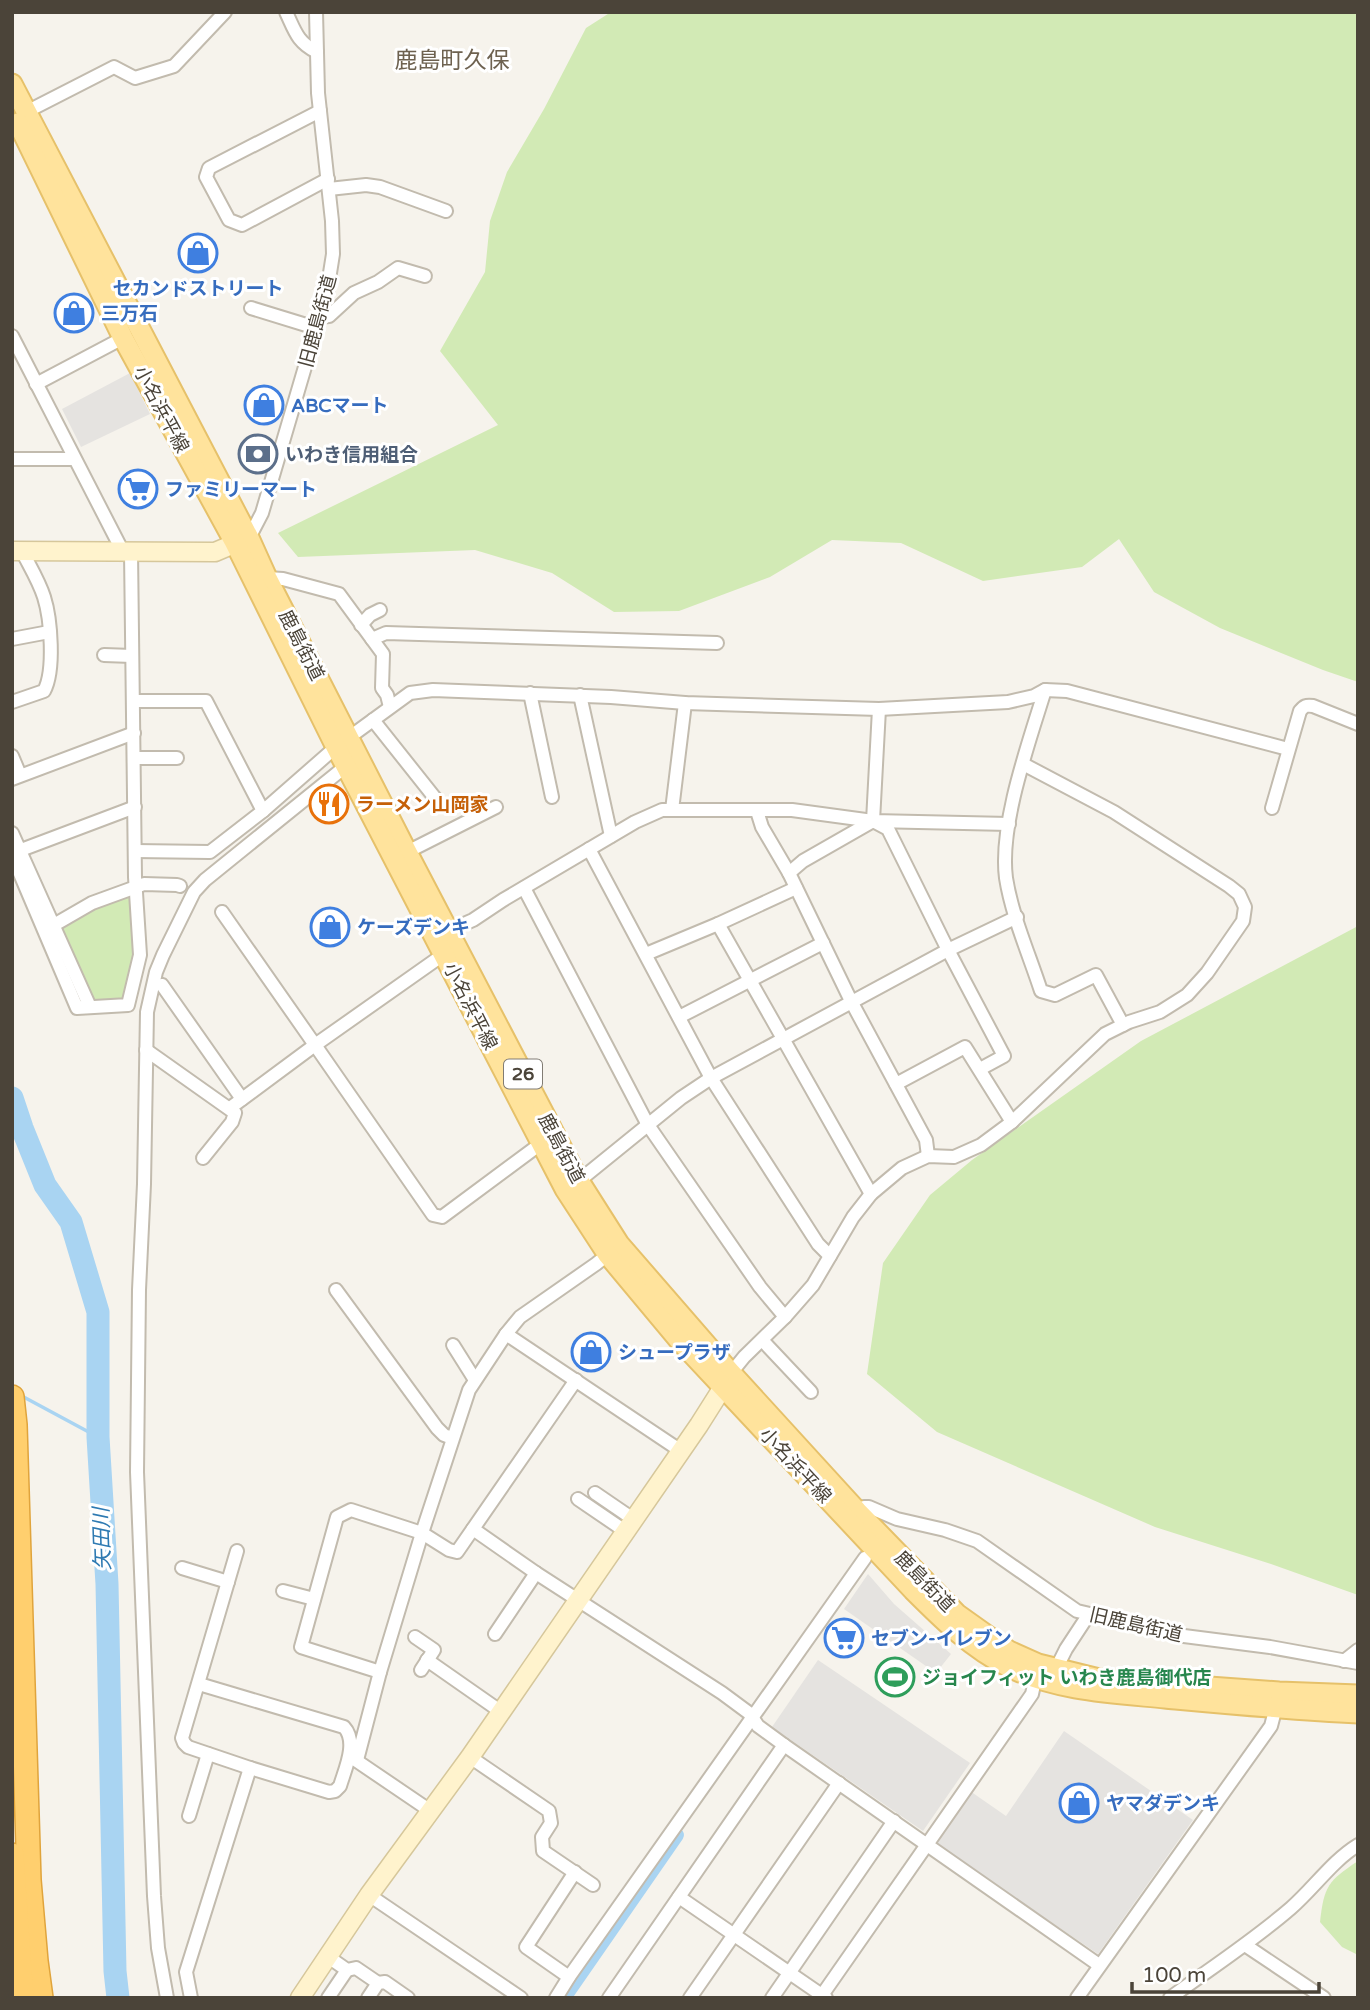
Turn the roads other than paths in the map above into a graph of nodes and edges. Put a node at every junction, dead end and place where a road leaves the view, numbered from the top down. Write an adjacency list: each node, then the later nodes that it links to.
1 (225, 12): 7 (street)
2 (286, 12): 4 (street)
3 (316, 12): 4 (street, 旧鹿島街道)
4 (317, 52): 6 (street, 旧鹿島街道)
5 (13, 88): 7 (main road, 鹿島街道 / 26)
6 (320, 111): 8 (street, 旧鹿島街道); 8 (street)
7 (19, 112): 14 (main road, 小名浜平線 / 26); 18 (main road, 鹿島街道 / 26)
8 (328, 184): 9 (street); 12 (street, 旧鹿島街道)
9 (446, 211)
10 (425, 276): 12 (street)
11 (251, 308): 12 (street)
12 (318, 322): 18 (street, 旧鹿島街道)
13 (12, 336): 15 (street)
14 (124, 338): 15 (street); 18 (main road, 小名浜平線 / 26)
15 (36, 384): 17 (street)
16 (12, 459): 17 (street)
17 (74, 459): 20 (street)
18 (242, 540): 20 (street); 21 (main road, 鹿島街道 / 26); 41 (main road, 小名浜平線 / 26)
19 (17, 551): 20 (street); 24 (street)
20 (127, 552): 29 (street)
21 (267, 579): 23 (street); 41 (main road, 鹿島街道 / 26)
22 (380, 610): 23 (street)
23 (361, 625): 26 (street)
24 (49, 632): 25 (street); 34 (street)
25 (12, 639)
26 (372, 639): 27 (street); 36 (street)
27 (717, 643)
28 (104, 655): 29 (street)
29 (132, 656): 33 (street)
30 (1045, 690): 37 (street); 42 (street); 46 (street)
31 (530, 693): 32 (street); 36 (street); 49 (street)
32 (580, 695): 35 (street); 60 (street)
33 (133, 701): 40 (street); 55 (street)
34 (12, 702)
35 (685, 702): 37 (street); 54 (street)
36 (390, 707): 38 (street)
37 (879, 709): 57 (street)
38 (373, 720): 41 (street); 50 (street)
39 (1358, 724): 42 (street)
40 (134, 733): 44 (street); 48 (street)
41 (343, 742): 47 (main road, 小名浜平線 / 26); 55 (street); 63 (main road, 鹿島街道 / 26)
42 (1289, 749): 53 (street)
43 (12, 756): 48 (street)
44 (134, 758): 45 (street); 51 (street)
45 (177, 758)
46 (1023, 764): 58 (street); 82 (street)
47 (346, 766): 75 (main road, 小名浜平線 / 26); 85 (street)
48 (16, 777)
49 (552, 797)
50 (435, 799)
51 (135, 807): 62 (street); 64 (street)
52 (496, 807): 63 (street)
53 (1272, 808)
54 (673, 810): 56 (street); 60 (street)
55 (263, 811): 62 (street)
56 (757, 811): 57 (street); 65 (street)
57 (873, 821): 58 (street); 65 (street); 76 (street)
58 (1009, 824): 71 (street)
59 (12, 833): 64 (street)
60 (611, 836): 61 (street)
61 (589, 849): 68 (street); 77 (street)
62 (135, 851): 67 (street)
63 (407, 852): 75 (main road, 鹿島街道 / 26)
64 (15, 853): 73 (street)
65 (789, 873): 69 (street)
66 (180, 886): 67 (street)
67 (136, 887): 73 (street); 73 (street)
68 (524, 888): 75 (street); 92 (street)
69 (796, 888): 72 (street); 74 (street)
70 (222, 912): 84 (street)
71 (1017, 918): 76 (street); 82 (street)
72 (718, 925): 77 (street); 78 (street)
73 (49, 928)
74 (823, 943): 78 (street); 80 (street)
75 (450, 944): 84 (street); 96 (main road, 小名浜平線 / 26)
76 (948, 950): 80 (street); 86 (street)
77 (646, 954): 81 (street)
78 (748, 981): 81 (street); 83 (street)
79 (162, 985): 89 (street)
80 (851, 1001): 83 (street); 88 (street)
81 (679, 1017): 87 (street)
82 (1123, 1025): 91 (street)
83 (782, 1040): 87 (street); 97 (street)
84 (315, 1045): 89 (street); 93 (street)
85 (146, 1050): 90 (street); 167 (street)
86 (980, 1069): 88 (street); 91 (street)
87 (711, 1078): 92 (street); 99 (street)
88 (896, 1084): 94 (street)
89 (242, 1099): 90 (street)
90 (230, 1108): 95 (street)
91 (1012, 1122): 94 (street)
92 (648, 1125): 96 (street); 101 (street)
93 (535, 1148)
94 (928, 1156): 97 (street)
95 (203, 1158)
96 (572, 1185): 98 (main road, 小名浜平線 / 26)
97 (870, 1194): 99 (street)
98 (613, 1250): 102 (street); 107 (main road, 小名浜平線 / 26)
99 (830, 1256): 101 (street)
100 (336, 1290): 110 (street)
101 (785, 1317): 103 (street)
102 (506, 1334): 105 (street); 106 (street)
103 (762, 1340): 107 (street); 108 (street)
104 (453, 1345): 105 (street)
105 (475, 1380): 110 (street)
106 (576, 1380): 111 (street); 116 (street)
107 (727, 1380): 111 (street); 114 (main road, 鹿島街道 / 26); 132 (main road, 小名浜平線 / 26)
108 (811, 1392)
109 (12, 1397): 166 (highway)
110 (452, 1438): 117 (street)
111 (681, 1451): 115 (street)
112 (595, 1493): 115 (street)
113 (579, 1499): 115 (street)
114 (857, 1511): 126 (street, 旧鹿島街道); 132 (main road, 鹿島街道 / 26)
115 (629, 1525): 124 (street)
116 (473, 1529): 117 (street); 121 (street)
117 (422, 1533): 125 (street); 133 (street)
118 (237, 1551): 122 (street)
119 (864, 1558): 139 (street)
120 (182, 1567): 122 (street)
121 (536, 1573): 124 (street); 127 (street)
122 (228, 1582): 134 (street)
123 (283, 1591): 125 (street)
124 (578, 1598): 137 (street); 139 (street)
125 (314, 1599): 133 (street)
126 (1089, 1614): 130 (street, 旧鹿島街道); 132 (street)
127 (495, 1634)
128 (415, 1637): 137 (street)
129 (1358, 1650): 130 (street)
130 (1344, 1661): 131 (street, 旧鹿島街道)
131 (1358, 1663)
132 (1043, 1670): 136 (main road, 小名浜平線 / 26); 149 (street)
133 (380, 1672): 143 (street)
134 (199, 1684): 141 (street); 143 (street)
135 (1358, 1695): 136 (main road, 26)
136 (1278, 1701): 138 (main road, 小名浜平線 / 26); 159 (street)
137 (500, 1711): 142 (street)
138 (1358, 1713)
139 (752, 1717): 140 (street); 162 (street)
140 (785, 1745): 145 (street); 155 (street)
141 (208, 1754): 144 (street); 147 (street)
142 (470, 1757): 146 (street); 152 (street)
143 (352, 1758): 144 (street); 146 (street)
144 (250, 1768): 168 (street)
145 (839, 1783): 148 (street); 156 (street)
146 (432, 1812): 154 (street)
147 (189, 1816)
148 (894, 1821): 149 (street); 161 (street)
149 (926, 1844): 159 (street); 164 (street)
150 (1358, 1845): 157 (street)
151 (12, 1855): 165 (highway)
152 (575, 1872): 153 (street); 162 (street)
153 (593, 1885)
154 (369, 1895): 158 (street); 173 (street)
155 (678, 1897): 156 (street); 175 (street)
156 (734, 1934): 161 (street); 176 (street)
157 (1245, 1945): 179 (street); 180 (street)
158 (327, 1956): 160 (street); 169 (street)
159 (1099, 1965): 178 (street)
160 (347, 1970): 163 (street); 170 (street)
161 (789, 1972): 164 (street); 177 (street)
162 (569, 1976): 174 (street)
163 (378, 1983): 171 (street); 172 (street)
164 (823, 1997)
165 (22, 1998)
166 (41, 1998)
167 (167, 1998)
168 (191, 1998)
169 (300, 1998)
170 (328, 1998)
171 (368, 1998)
172 (408, 1998)
173 (521, 1998)
174 (556, 1998)
175 (609, 1998)
176 (690, 1998)
177 (772, 1998)
178 (1077, 1998)
179 (1170, 1998)
180 (1324, 1998)

